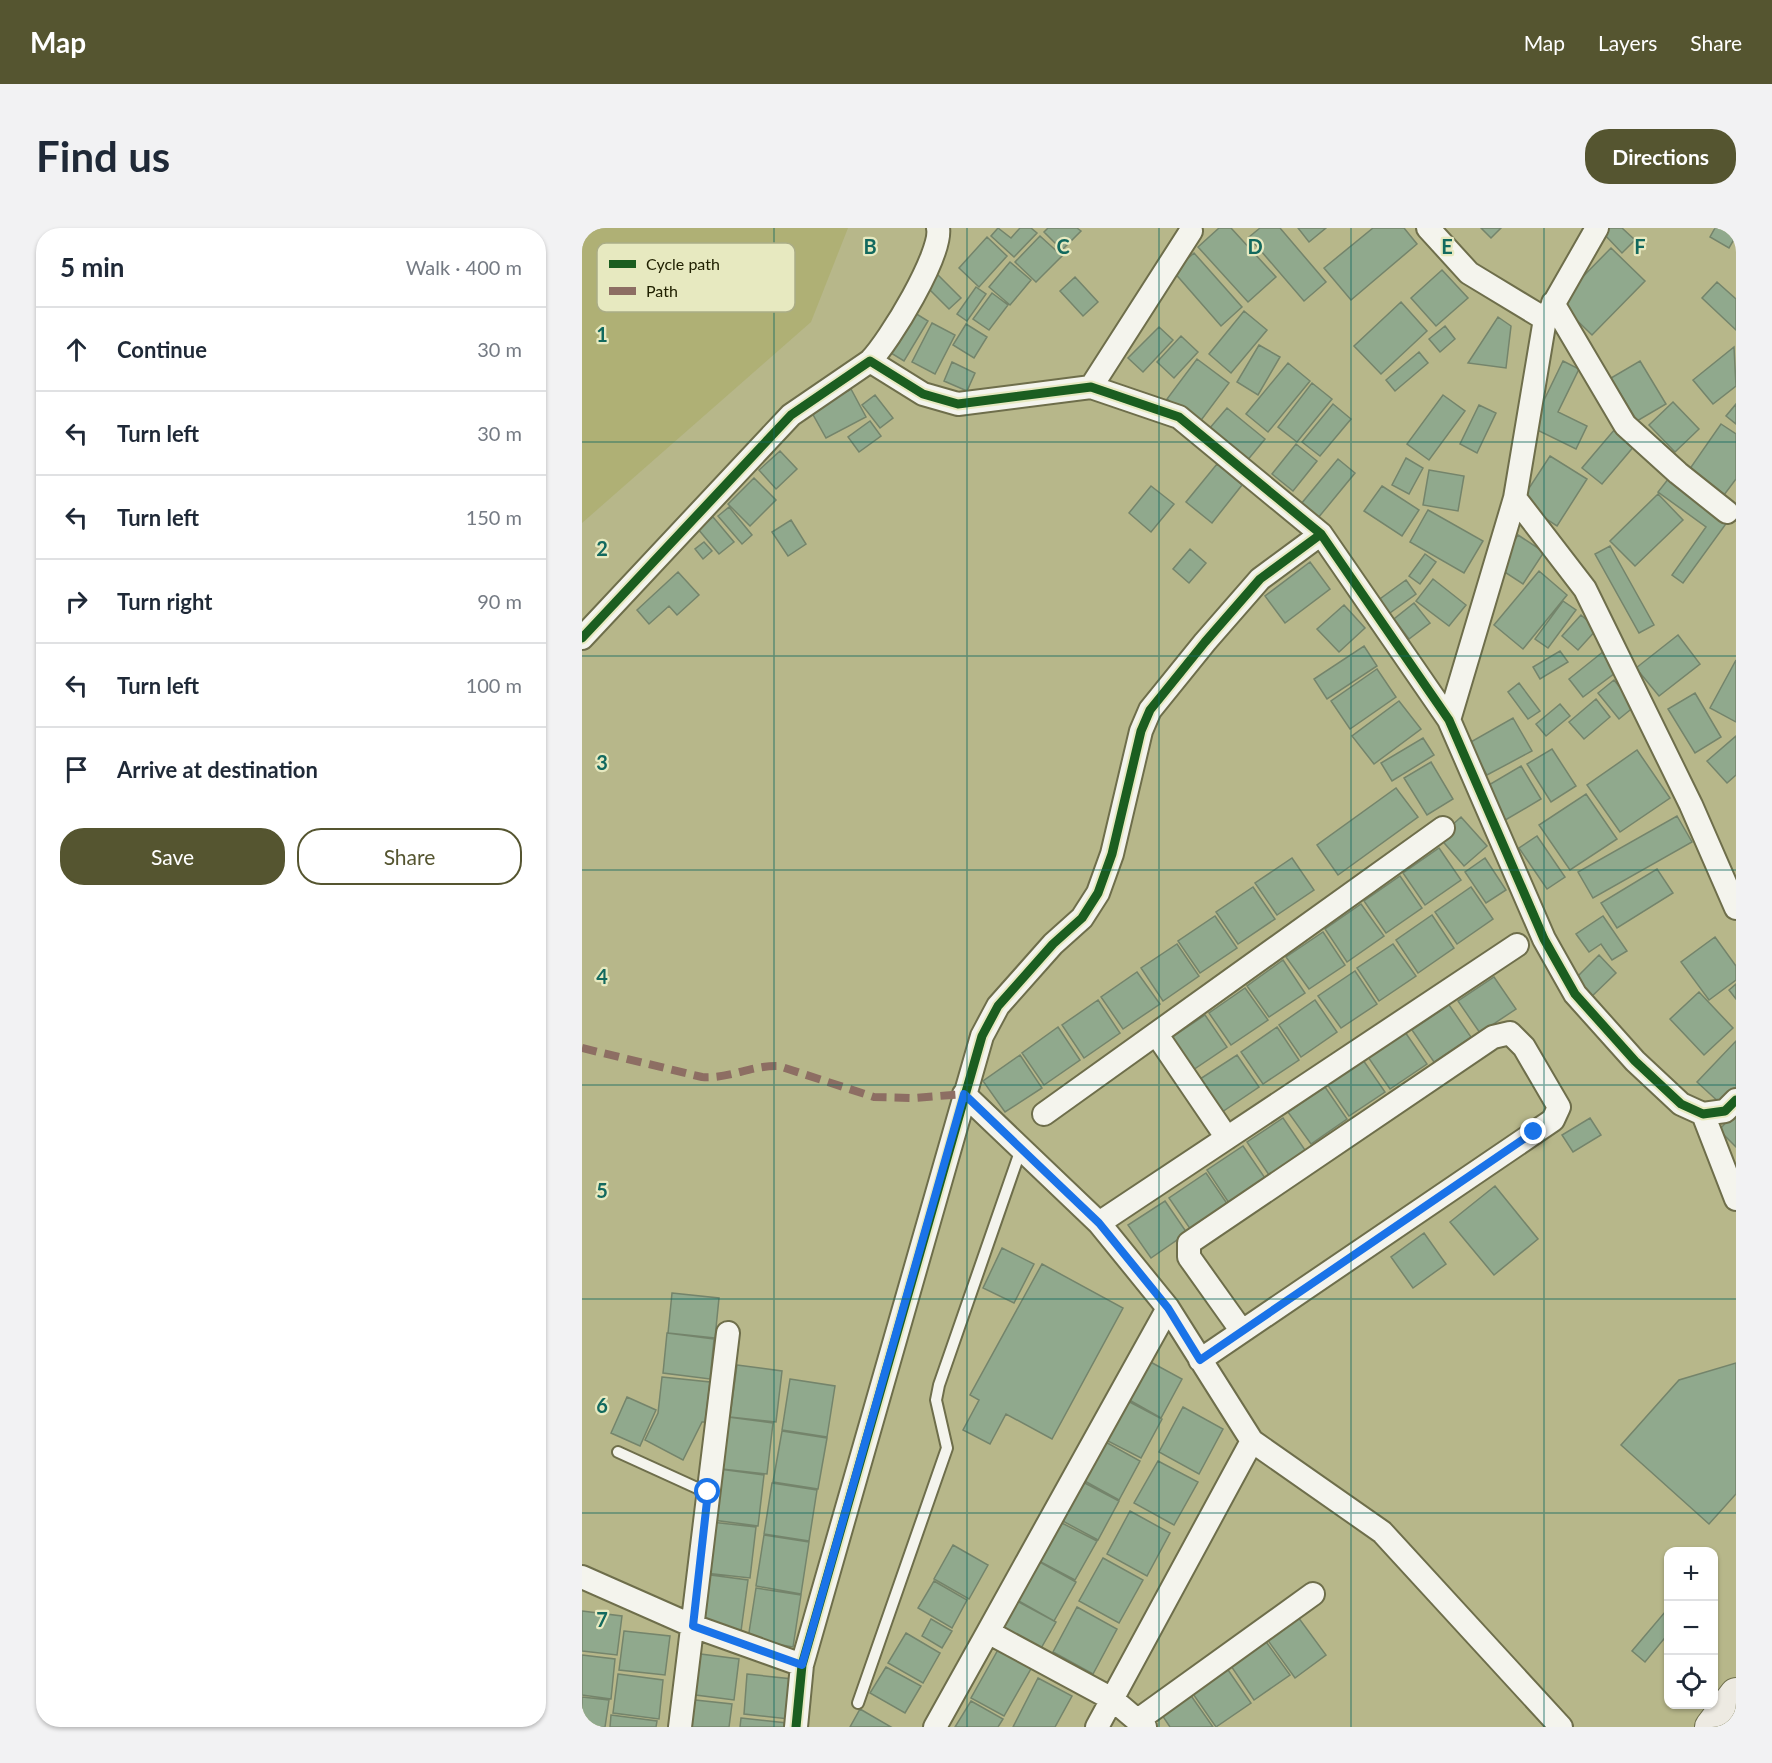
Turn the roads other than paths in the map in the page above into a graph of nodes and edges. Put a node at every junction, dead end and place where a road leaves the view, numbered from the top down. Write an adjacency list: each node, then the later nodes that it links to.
1 (938, 228): 6 (street)
2 (1428, 228): 5 (street)
3 (1597, 228): 5 (street)
4 (1192, 229): 7 (street)
5 (1549, 311): 8 (street); 9 (street)
6 (870, 361): 7 (street); 11 (street)
7 (1091, 387): 10 (street)
8 (1515, 498): 12 (street); 14 (street)
9 (1727, 512)
10 (1321, 534): 12 (street); 17 (street)
11 (582, 638)
12 (1449, 720): 20 (street)
13 (1443, 828): 16 (street)
14 (1736, 908)
15 (1517, 945): 21 (street)
16 (1157, 1035): 19 (street); 21 (street)
17 (964, 1094): 22 (street); 36 (street)
18 (1736, 1100): 20 (street)
19 (1044, 1114)
20 (1703, 1114): 23 (street)
21 (1227, 1138): 24 (street)
22 (1022, 1149): 24 (street); 39 (lane)
23 (1736, 1199)
24 (1099, 1223): 25 (street)
25 (1168, 1308): 28 (street); 35 (street)
26 (1241, 1330): 26 (street); 28 (street)
27 (728, 1332): 31 (street)
28 (1200, 1360): 29 (street)
29 (1252, 1441): 38 (street); 45 (street)
30 (618, 1452): 31 (lane)
31 (708, 1492): 34 (street)
32 (582, 1577): 34 (street)
33 (1313, 1594): 40 (street)
34 (693, 1626): 36 (street); 41 (street)
35 (988, 1632): 38 (street); 43 (street)
36 (802, 1665): 42 (street)
37 (1736, 1694): 46 (main road)
38 (1112, 1699): 40 (street); 44 (street)
39 (858, 1703)
40 (1141, 1723)
41 (680, 1727)
42 (796, 1727)
43 (935, 1727)
44 (1097, 1727)
45 (1561, 1727)
46 (1711, 1727)

